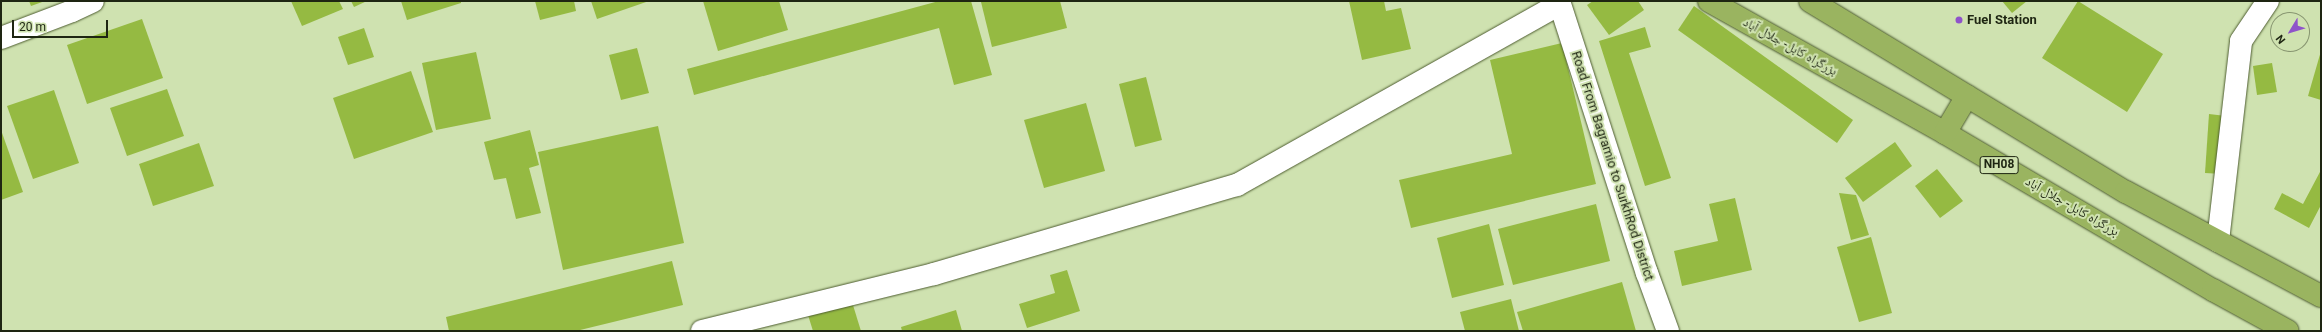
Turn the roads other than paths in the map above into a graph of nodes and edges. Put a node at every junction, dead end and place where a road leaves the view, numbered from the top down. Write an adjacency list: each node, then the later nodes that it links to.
1 (93, 1): 6 (street)
2 (1709, 1): 8 (highway, بزرگراه کابل- جلال آباد / NH08)
3 (1810, 1): 7 (highway)
4 (2268, 1): 9 (street)
5 (1559, 2): 11 (street); 12 (street, Road From Bagramio to SurkhRod District)
6 (1, 38)
7 (1967, 96): 8 (highway); 9 (highway)
8 (1945, 133): 13 (highway, بزرگراه کابل- جلال آباد / NH08)
9 (2218, 241): 10 (highway)
10 (2321, 296)
11 (702, 331)
12 (1668, 331)
13 (2288, 331)

